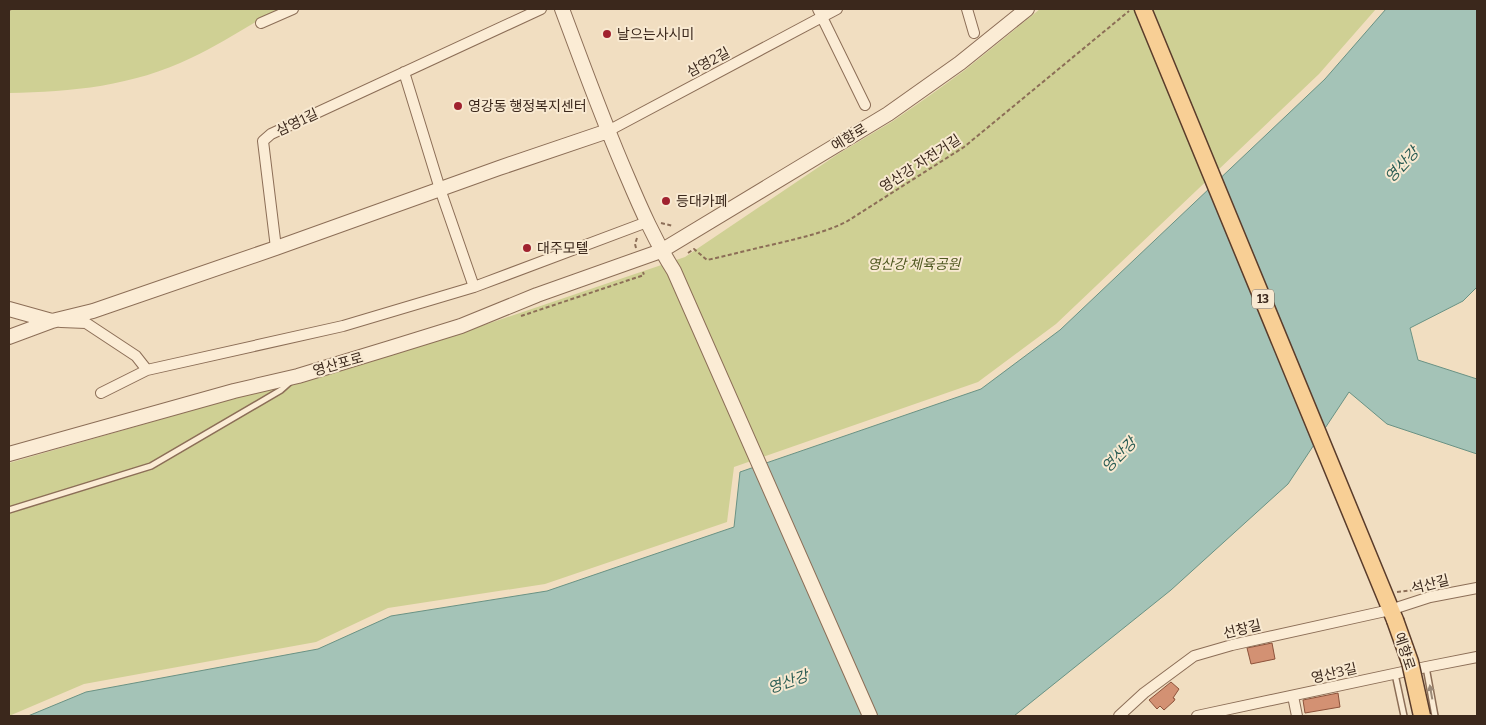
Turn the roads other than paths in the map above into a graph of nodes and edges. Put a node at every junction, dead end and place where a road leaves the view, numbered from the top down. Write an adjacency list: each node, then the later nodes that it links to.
1 (293, 9): 9 (street)
2 (541, 9): 11 (street, 삼영1길)
3 (562, 9): 13 (street)
4 (837, 9): 8 (street, 삼영2길)
5 (967, 9): 10 (street)
6 (1027, 9): 17 (street, 예향로)
7 (1143, 9): 28 (main road, 예향로 / 13)
8 (820, 13): 12 (street); 13 (street, 삼영2길)
9 (261, 23)
10 (974, 33)
11 (404, 72): 14 (street); 16 (street, 삼영1길)
12 (865, 106)
13 (608, 131): 14 (street); 15 (street)
14 (440, 189): 16 (street); 18 (street)
15 (647, 222): 17 (street); 18 (street)
16 (276, 248): 20 (street)
17 (661, 251): 23 (street, 영산포로); 33 (street)
18 (474, 287): 22 (street)
19 (9, 309): 20 (street)
20 (52, 322): 21 (street); 22 (street)
21 (9, 337)
22 (147, 370): 24 (street)
23 (298, 376): 25 (street, 영산포로); 26 (lane)
24 (101, 393)
25 (9, 454)
26 (9, 510)
27 (1477, 588): 28 (street, 석산길)
28 (1392, 615): 34 (street, 선창길); 38 (main road, 예향로 / 13, bridge)
29 (1477, 657): 30 (street, 영산3길)
30 (1426, 667): 31 (street, 영산3길); 39 (lane, one-way to 30)
31 (1395, 674): 32 (street, 영산3길); 37 (lane)
32 (1293, 696): 35 (street, 영산3길); 36 (street)
33 (870, 716)
34 (1119, 716)
35 (1197, 716)
36 (1297, 716)
37 (1404, 716)
38 (1422, 716)
39 (1435, 716)

